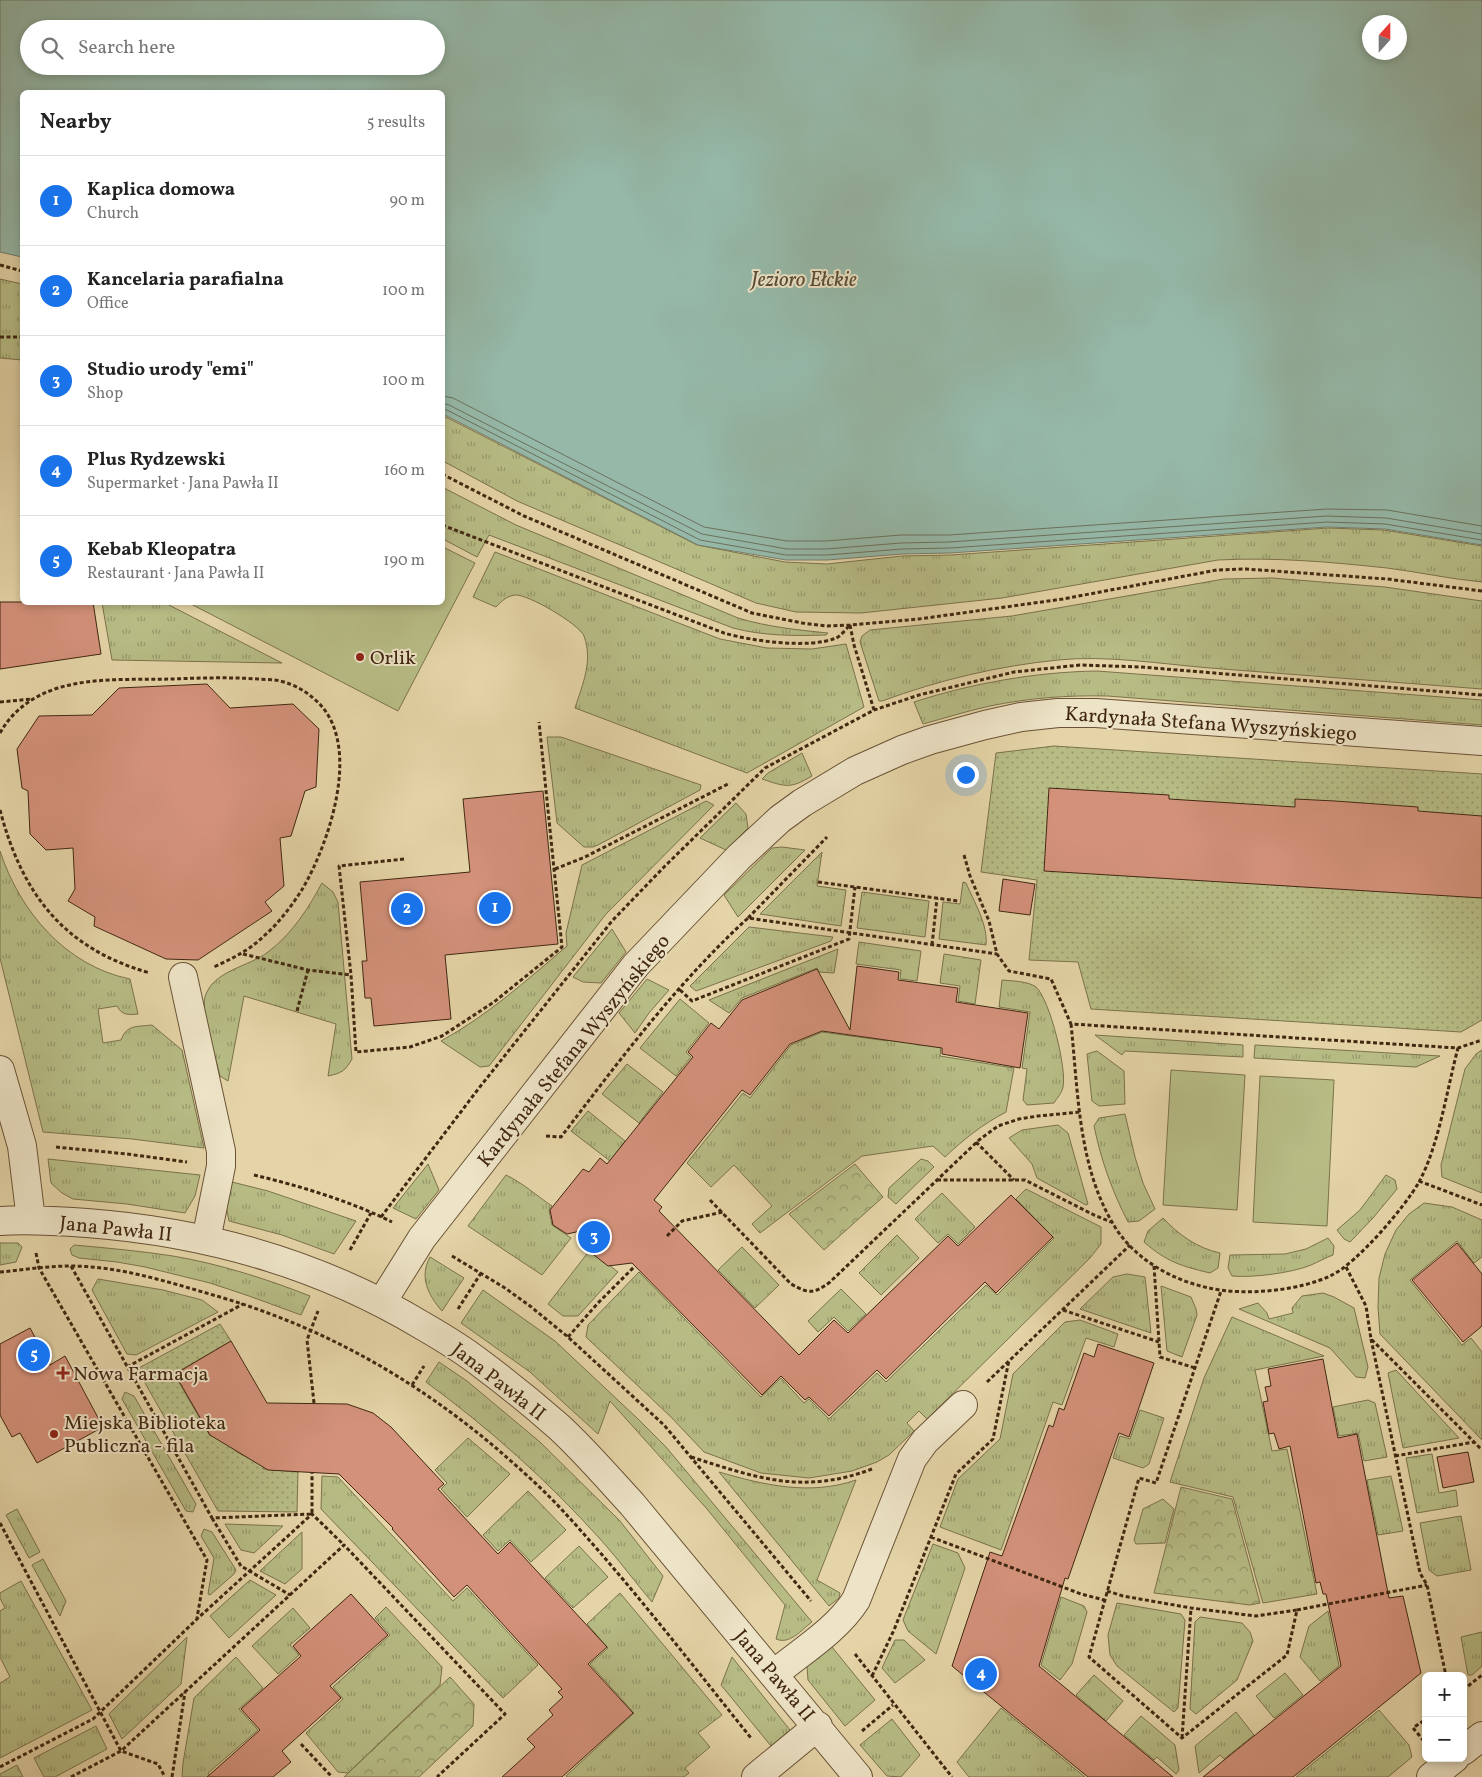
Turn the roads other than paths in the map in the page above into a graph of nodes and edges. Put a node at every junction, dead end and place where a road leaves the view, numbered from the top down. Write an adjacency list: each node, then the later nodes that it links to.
1 (1482, 741): 7 (street, Kardynała Stefana Wyszyńskiego)
2 (183, 977): 6 (street)
3 (0, 1070): 4 (street)
4 (31, 1220): 5 (street, Jana Pawła II); 6 (street, Jana Pawła II)
5 (0, 1221)
6 (206, 1240): 7 (street, Jana Pawła II)
7 (382, 1302): 9 (street, Jana Pawła II)
8 (963, 1405): 9 (street)
9 (774, 1674): 10 (street, Jana Pawła II)
10 (818, 1726): 14 (street); 15 (street, Jana Pawła II)
11 (1482, 1736): 12 (street)
12 (1467, 1748)
13 (1450, 1762): 16 (street)
14 (764, 1770)
15 (858, 1777)
16 (1431, 1777)

